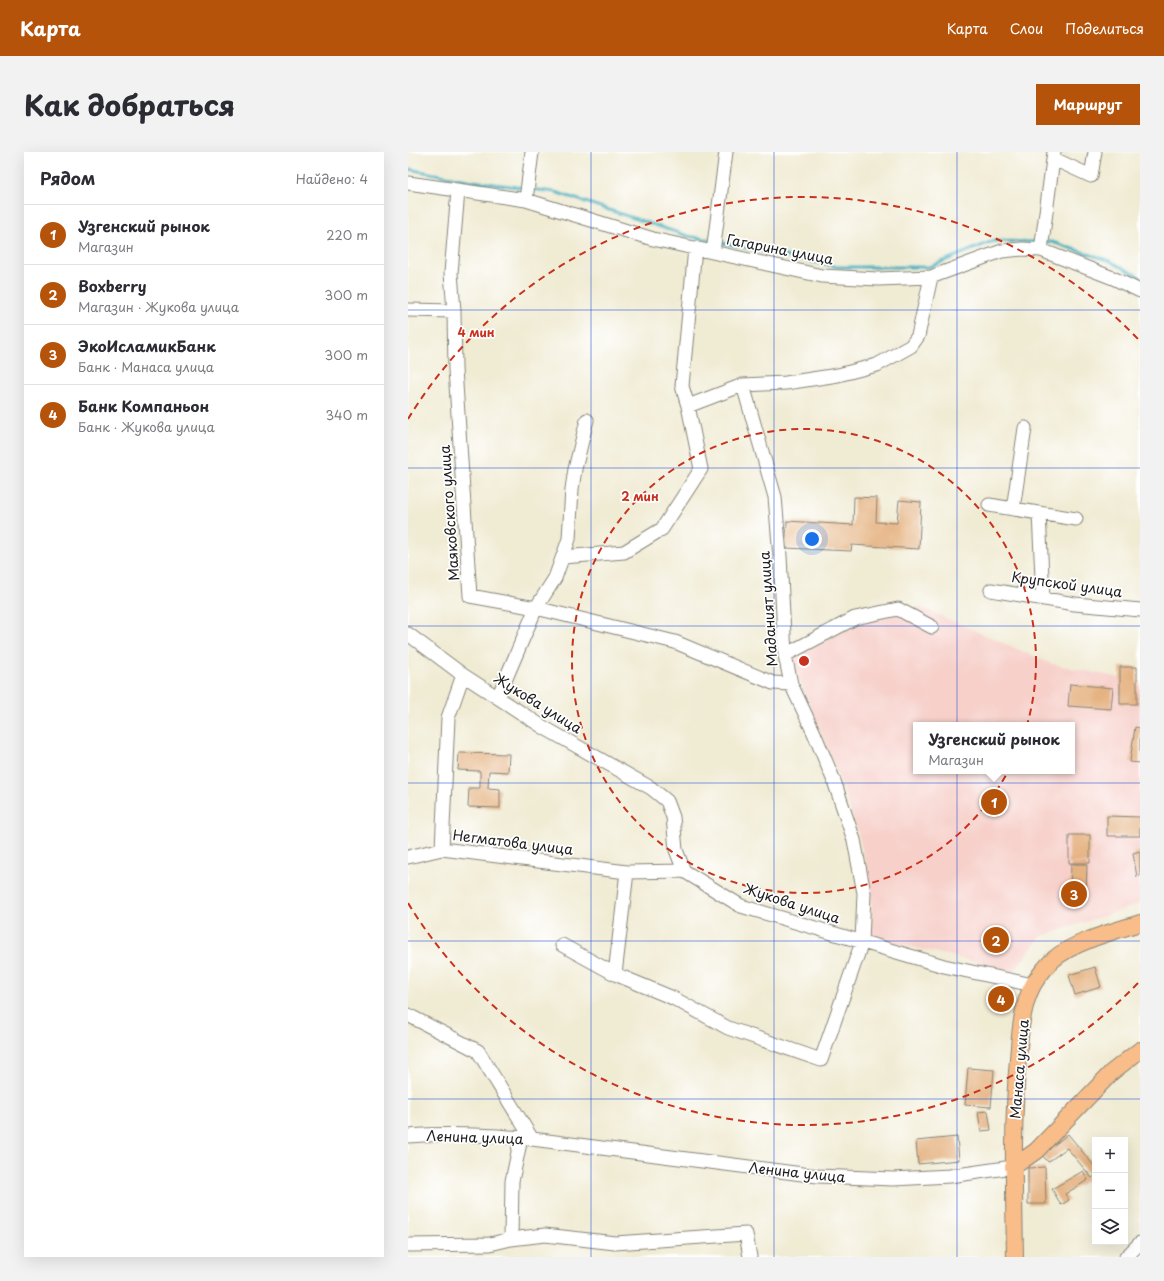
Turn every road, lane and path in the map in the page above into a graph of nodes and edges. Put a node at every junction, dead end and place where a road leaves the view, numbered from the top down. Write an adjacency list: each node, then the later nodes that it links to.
1 (532, 152): 7 (street)
2 (726, 152): 10 (street)
3 (1095, 152): 4 (street)
4 (1054, 156): 9 (street)
5 (408, 184): 6 (street, Гагарина улица)
6 (458, 191): 7 (street, Гагарина улица); 14 (street, Маяковского улица)
7 (526, 200): 8 (street, Гагарина улица)
8 (695, 248): 10 (street, Гагарина улица); 16 (street)
9 (1040, 250): 11 (street, Гагарина улица); 12 (street, Гагарина улица)
10 (713, 252): 11 (street, Гагарина улица)
11 (931, 277): 15 (street)
12 (1140, 292)
13 (408, 310): 14 (street)
14 (454, 311): 26 (street, Маяковского улица)
15 (743, 385): 16 (street); 30 (street, Маданият улица)
16 (688, 406): 23 (street)
17 (587, 420): 23 (street)
18 (1025, 428): 20 (street)
19 (989, 505): 20 (street)
20 (1013, 509): 21 (street)
21 (1039, 513): 22 (street); 25 (street)
22 (1076, 520)
23 (563, 557): 26 (street)
24 (991, 590): 25 (street, Крупской улица)
25 (1044, 599): 27 (street, Крупской улица)
26 (536, 608): 32 (street, Маяковского улица); 33 (street)
27 (1140, 610)
28 (932, 627): 30 (street)
29 (408, 634): 31 (street, Жукова улица)
30 (785, 656): 32 (street, Маданият улица)
31 (464, 675): 33 (street, Жукова улица); 34 (street, Негматова улица)
32 (791, 684): 39 (street, Маданият улица)
33 (498, 697): 36 (street, Жукова улица)
34 (442, 849): 35 (street); 37 (street, Негматова улица)
35 (408, 857)
36 (684, 871): 37 (street, Негматова улица); 39 (street, Жукова улица)
37 (627, 872): 41 (street)
38 (1140, 923): 42 (main road, Манаса улица)
39 (862, 942): 41 (street); 42 (street, Жукова улица)
40 (562, 945): 41 (street)
41 (615, 974)
42 (1033, 985): 47 (main road, Манаса улица)
43 (408, 1015): 46 (street)
44 (1140, 1050): 47 (main road, Ленина улица)
45 (408, 1136): 46 (street, Ленина улица)
46 (527, 1139): 47 (street, Ленина улица); 48 (street)
47 (1013, 1167): 52 (main road, Манаса улица)
48 (511, 1239): 50 (street); 51 (street)
49 (1140, 1243): 53 (street)
50 (408, 1245)
51 (750, 1257)
52 (1015, 1257)
53 (1126, 1257)

